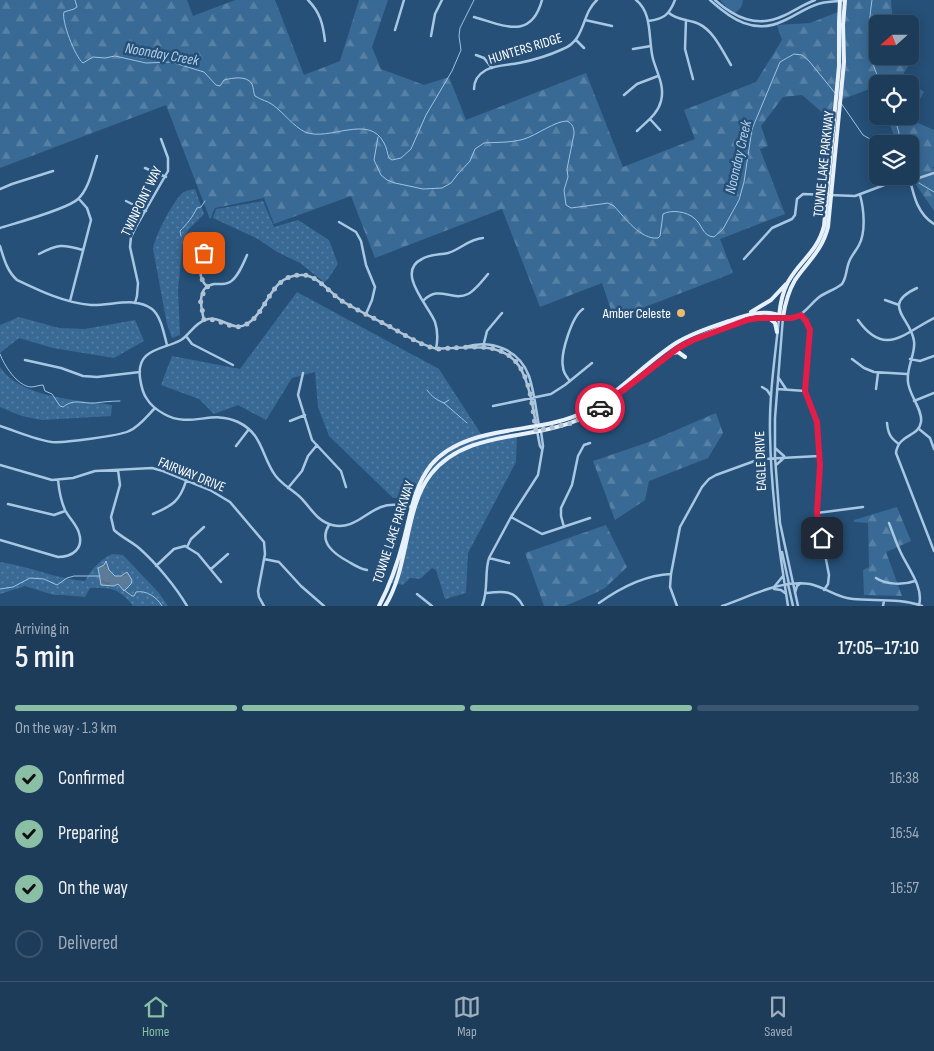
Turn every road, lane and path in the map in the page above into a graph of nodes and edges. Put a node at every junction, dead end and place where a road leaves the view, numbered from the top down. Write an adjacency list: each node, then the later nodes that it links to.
1 (308, 0): 21 (street)
2 (404, 0): 18 (street)
3 (442, 0): 19 (street)
4 (542, 0): 13 (street)
5 (597, 0): 14 (street, HUNTERS RIDGE)
6 (636, 0): 16 (street)
7 (675, 0): 12 (street)
8 (710, 0): 11 (street)
9 (715, 0): 11 (street)
10 (843, 0): 11 (street); 45 (main road, TOWNE LAKE PARKWAY); 45 (main road, TOWNE LAKE PARKWAY)
11 (816, 1)
12 (669, 13): 15 (street); 16 (street)
13 (474, 17)
14 (585, 20): 17 (street); 20 (street, HUNTERS RIDGE)
15 (686, 20): 26 (street); 29 (street)
16 (648, 21): 22 (street)
17 (612, 26)
18 (396, 30)
19 (431, 36)
20 (576, 40): 23 (street); 27 (street, HUNTERS RIDGE)
21 (325, 41)
22 (651, 46): 24 (street); 28 (street)
23 (584, 48)
24 (633, 49)
25 (476, 55): 27 (street)
26 (731, 65)
27 (492, 68): 30 (street, HUNTERS RIDGE)
28 (658, 76): 31 (street); 32 (street)
29 (692, 79)
30 (474, 89)
31 (624, 95)
32 (650, 119): 33 (street); 34 (street)
33 (660, 130)
34 (637, 131)
35 (161, 139): 40 (street, TWINPOINT WAY)
36 (97, 156): 47 (street)
37 (145, 168): 40 (street)
38 (53, 171): 44 (street)
39 (934, 173): 41 (street)
40 (166, 177): 49 (street, TWINPOINT WAY)
41 (919, 177)
42 (885, 185): 46 (street)
43 (911, 185): 51 (street)
44 (0, 189)
45 (829, 195): 46 (street); 59 (street); 61 (main road, TOWNE LAKE PARKWAY); 74 (main road, TOWNE LAKE PARKWAY)
46 (860, 195): 73 (street)
47 (78, 199): 52 (street); 56 (street)
48 (126, 201): 49 (street)
49 (146, 211): 67 (street, TWINPOINT WAY)
50 (339, 222): 71 (street)
51 (934, 224)
52 (0, 228)
53 (211, 238): 62 (street)
54 (483, 238): 66 (street)
55 (0, 246): 65 (street)
56 (83, 250): 57 (street); 65 (street)
57 (39, 254)
58 (247, 255): 62 (street)
59 (744, 259)
60 (488, 274): 66 (street)
61 (792, 276): 72 (main road); 74 (main road, TOWNE LAKE PARKWAY)
62 (208, 287): 77 (street)
63 (916, 288): 68 (street)
64 (886, 300): 68 (street)
65 (70, 301): 67 (street)
66 (423, 301): 84 (street)
67 (135, 302): 82 (street)
68 (899, 305): 79 (street)
69 (583, 309): 98 (street)
70 (502, 313): 83 (street)
71 (366, 314): 77 (street); 84 (street)
72 (746, 314): 74 (main road, TOWNE LAKE PARKWAY); 113 (main road, TOWNE LAKE PARKWAY)
73 (801, 315): 74 (street); 103 (street)
74 (780, 317): 75 (main road, TOWNE LAKE PARKWAY); 80 (street, EAGLE DRIVE); 97 (street, EAGLE DRIVE)
75 (768, 318): 80 (main road); 85 (main road, TOWNE LAKE PARKWAY)
76 (934, 318): 79 (street)
77 (204, 320): 81 (street)
78 (858, 320): 79 (street)
79 (911, 331): 89 (street)
80 (777, 332): 105 (street, EAGLE DRIVE)
81 (186, 336): 82 (street); 92 (street)
82 (168, 345): 93 (street)
83 (484, 346): 84 (street); 106 (street)
84 (436, 349)
85 (668, 355): 87 (main road); 117 (main road, TOWNE LAKE PARKWAY)
86 (934, 356): 89 (street)
87 (684, 357)
88 (852, 359): 95 (street)
89 (910, 359): 96 (street)
90 (25, 360): 93 (street)
91 (592, 363): 98 (street)
92 (233, 365)
93 (140, 372): 109 (street)
94 (303, 373): 110 (street)
95 (878, 373): 96 (street); 101 (street)
96 (907, 374): 107 (street)
97 (778, 377): 100 (street, EAGLE DRIVE); 102 (street)
98 (570, 381): 106 (street)
99 (762, 387): 105 (street)
100 (777, 389): 102 (street); 122 (street, EAGLE DRIVE)
101 (876, 389)
102 (788, 390): 103 (street)
103 (805, 391): 124 (street)
104 (934, 393): 107 (street)
105 (772, 397): 127 (street, EAGLE DRIVE)
106 (532, 398): 108 (street); 113 (street)
107 (914, 401): 116 (street)
108 (492, 406)
109 (155, 408): 114 (street); 115 (street)
110 (304, 416): 111 (street); 120 (street)
111 (290, 421)
112 (887, 423): 119 (street)
113 (537, 425): 117 (street); 136 (main road, TOWNE LAKE PARKWAY)
114 (0, 426)
115 (249, 429): 121 (street); 134 (street)
116 (918, 429): 119 (street); 123 (street)
117 (538, 431): 136 (main road, TOWNE LAKE PARKWAY); 141 (street)
118 (590, 443): 146 (street)
119 (899, 444): 150 (street)
120 (317, 445): 133 (street); 134 (street)
121 (236, 446)
122 (775, 447): 125 (street, EAGLE DRIVE); 126 (street)
123 (934, 449)
124 (819, 456): 126 (street); 139 (street)
125 (775, 457): 126 (street); 127 (street); 129 (street, EAGLE DRIVE)
126 (785, 457): 129 (street)
127 (771, 458): 148 (street, EAGLE DRIVE); 158 (street)
128 (0, 465): 131 (street, FAIRWAY DRIVE)
129 (776, 465): 164 (street, EAGLE DRIVE)
130 (118, 470): 131 (street, FAIRWAY DRIVE); 132 (street, FAIRWAY DRIVE); 155 (street)
131 (58, 480): 138 (street)
132 (186, 481): 140 (street); 153 (street, FAIRWAY DRIVE)
133 (346, 487)
134 (288, 488): 144 (street)
135 (8, 504): 138 (street)
136 (413, 507): 144 (street); 176 (main road, TOWNE LAKE PARKWAY); 177 (main road, TOWNE LAKE PARKWAY)
137 (863, 507): 139 (street)
138 (65, 511): 147 (street)
139 (817, 513): 166 (street)
140 (154, 514)
141 (511, 517): 146 (street); 152 (street)
142 (590, 518): 146 (street)
143 (889, 523): 161 (street)
144 (330, 524): 157 (street)
145 (204, 527): 149 (street)
146 (564, 528)
147 (0, 540)
148 (779, 546): 159 (street, EAGLE DRIVE); 164 (street)
149 (188, 547): 155 (street); 156 (street)
150 (934, 551)
151 (228, 554): 156 (street)
152 (488, 558): 154 (street); 167 (street)
153 (264, 559): 174 (street, FAIRWAY DRIVE); 175 (street)
154 (509, 563)
155 (156, 566): 173 (street)
156 (211, 569): 162 (street)
157 (367, 570)
158 (671, 574): 172 (street); 181 (street)
159 (784, 575): 164 (street, EAGLE DRIVE); 165 (street)
160 (876, 578): 161 (street)
161 (915, 581): 187 (street)
162 (221, 582)
163 (801, 583): 164 (street); 166 (street); 169 (street)
164 (789, 584): 165 (street); 169 (street, EAGLE DRIVE); 170 (street, EAGLE DRIVE); 184 (street)
165 (773, 589): 170 (street); 182 (street)
166 (824, 590): 171 (street)
167 (487, 593): 179 (street); 180 (street)
168 (417, 594): 178 (street)
169 (795, 594): 185 (street, EAGLE DRIVE)
170 (786, 596): 183 (street, EAGLE DRIVE)
171 (884, 601): 186 (street); 187 (street)
172 (599, 603)
173 (187, 606)
174 (263, 606)
175 (324, 606)
176 (380, 606)
177 (385, 606)
178 (432, 606)
179 (482, 606)
180 (523, 606)
181 (677, 606)
182 (722, 606)
183 (788, 606)
184 (794, 606)
185 (798, 606)
186 (884, 606)
187 (920, 606)

